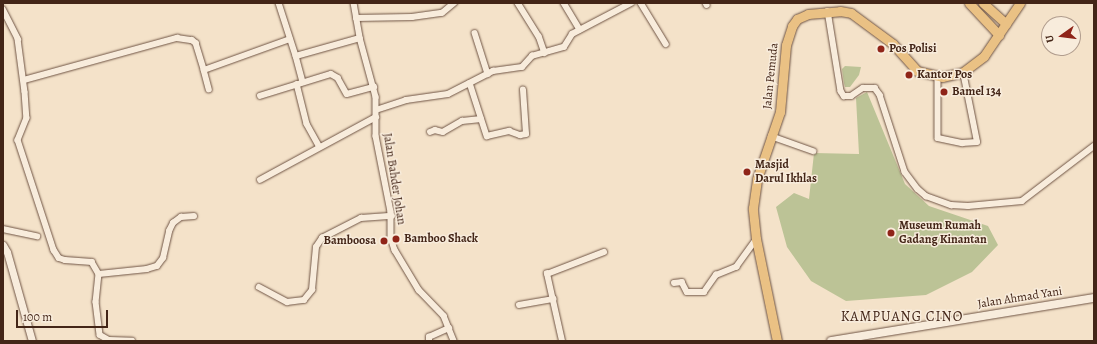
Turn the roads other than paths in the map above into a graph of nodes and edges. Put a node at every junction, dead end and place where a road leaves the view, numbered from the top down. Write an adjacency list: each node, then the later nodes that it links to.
1 (279, 3): 20 (street)
2 (354, 3): 14 (street, Jalan Bahder Johan)
3 (454, 3): 14 (street)
4 (518, 3): 22 (street)
5 (564, 3): 16 (street)
6 (631, 3): 11 (street)
7 (641, 3): 21 (street)
8 (969, 3): 18 (main road)
9 (983, 3): 15 (main road)
10 (1020, 3): 15 (main road, Jalan Pemuda)
11 (620, 6): 16 (street)
12 (3, 9): 28 (street)
13 (828, 11): 27 (main road, Jalan Pemuda); 40 (main road, Jalan Pemuda); 41 (street)
14 (356, 18): 19 (street, Jalan Bahder Johan)
15 (1006, 24): 18 (main road, Jalan Pemuda)
16 (580, 30): 22 (street)
17 (475, 34): 26 (street)
18 (999, 35): 25 (main road, Jalan Pemuda)
19 (360, 38): 23 (street); 32 (street, Jalan Bahder Johan)
20 (290, 39): 23 (street); 24 (street)
21 (666, 44)
22 (545, 53): 26 (street)
23 (296, 56): 29 (street)
24 (204, 70): 28 (street); 33 (street)
25 (963, 72): 27 (main road, Jalan Pemuda); 27 (street)
26 (488, 74): 31 (street)
27 (938, 76)
28 (24, 80): 52 (street)
29 (303, 82): 30 (street); 32 (street)
30 (296, 84): 35 (street); 42 (street)
31 (471, 86): 36 (street); 38 (street)
32 (374, 87): 36 (street, Jalan Bahder Johan)
33 (209, 89)
34 (523, 90): 38 (street)
35 (260, 96)
36 (376, 110): 37 (street, Jalan Bahder Johan)
37 (376, 117): 42 (street); 46 (street, Jalan Bahder Johan)
38 (481, 119): 39 (street)
39 (430, 132)
40 (771, 136): 43 (street); 49 (main road, Jalan Pemuda)
41 (1094, 146)
42 (320, 147): 44 (street)
43 (813, 151)
44 (260, 180)
45 (194, 216): 52 (street)
46 (392, 216): 54 (street); 58 (street, Jalan Bahder Johan)
47 (3, 229): 48 (street)
48 (37, 236)
49 (756, 238): 53 (street); 64 (main road, Jalan Pemuda)
50 (3, 246): 59 (street)
51 (604, 252): 55 (street)
52 (99, 274): 60 (street)
53 (674, 283)
54 (259, 287)
55 (553, 298): 57 (street); 63 (street)
56 (1094, 298): 65 (main road, Jalan Ahmad Yani)
57 (519, 305)
58 (449, 328): 61 (street); 62 (street, Jalan Bahder Johan)
59 (32, 341)
60 (132, 341)
61 (429, 341)
62 (454, 341)
63 (562, 341)
64 (777, 341)
65 (831, 341)

